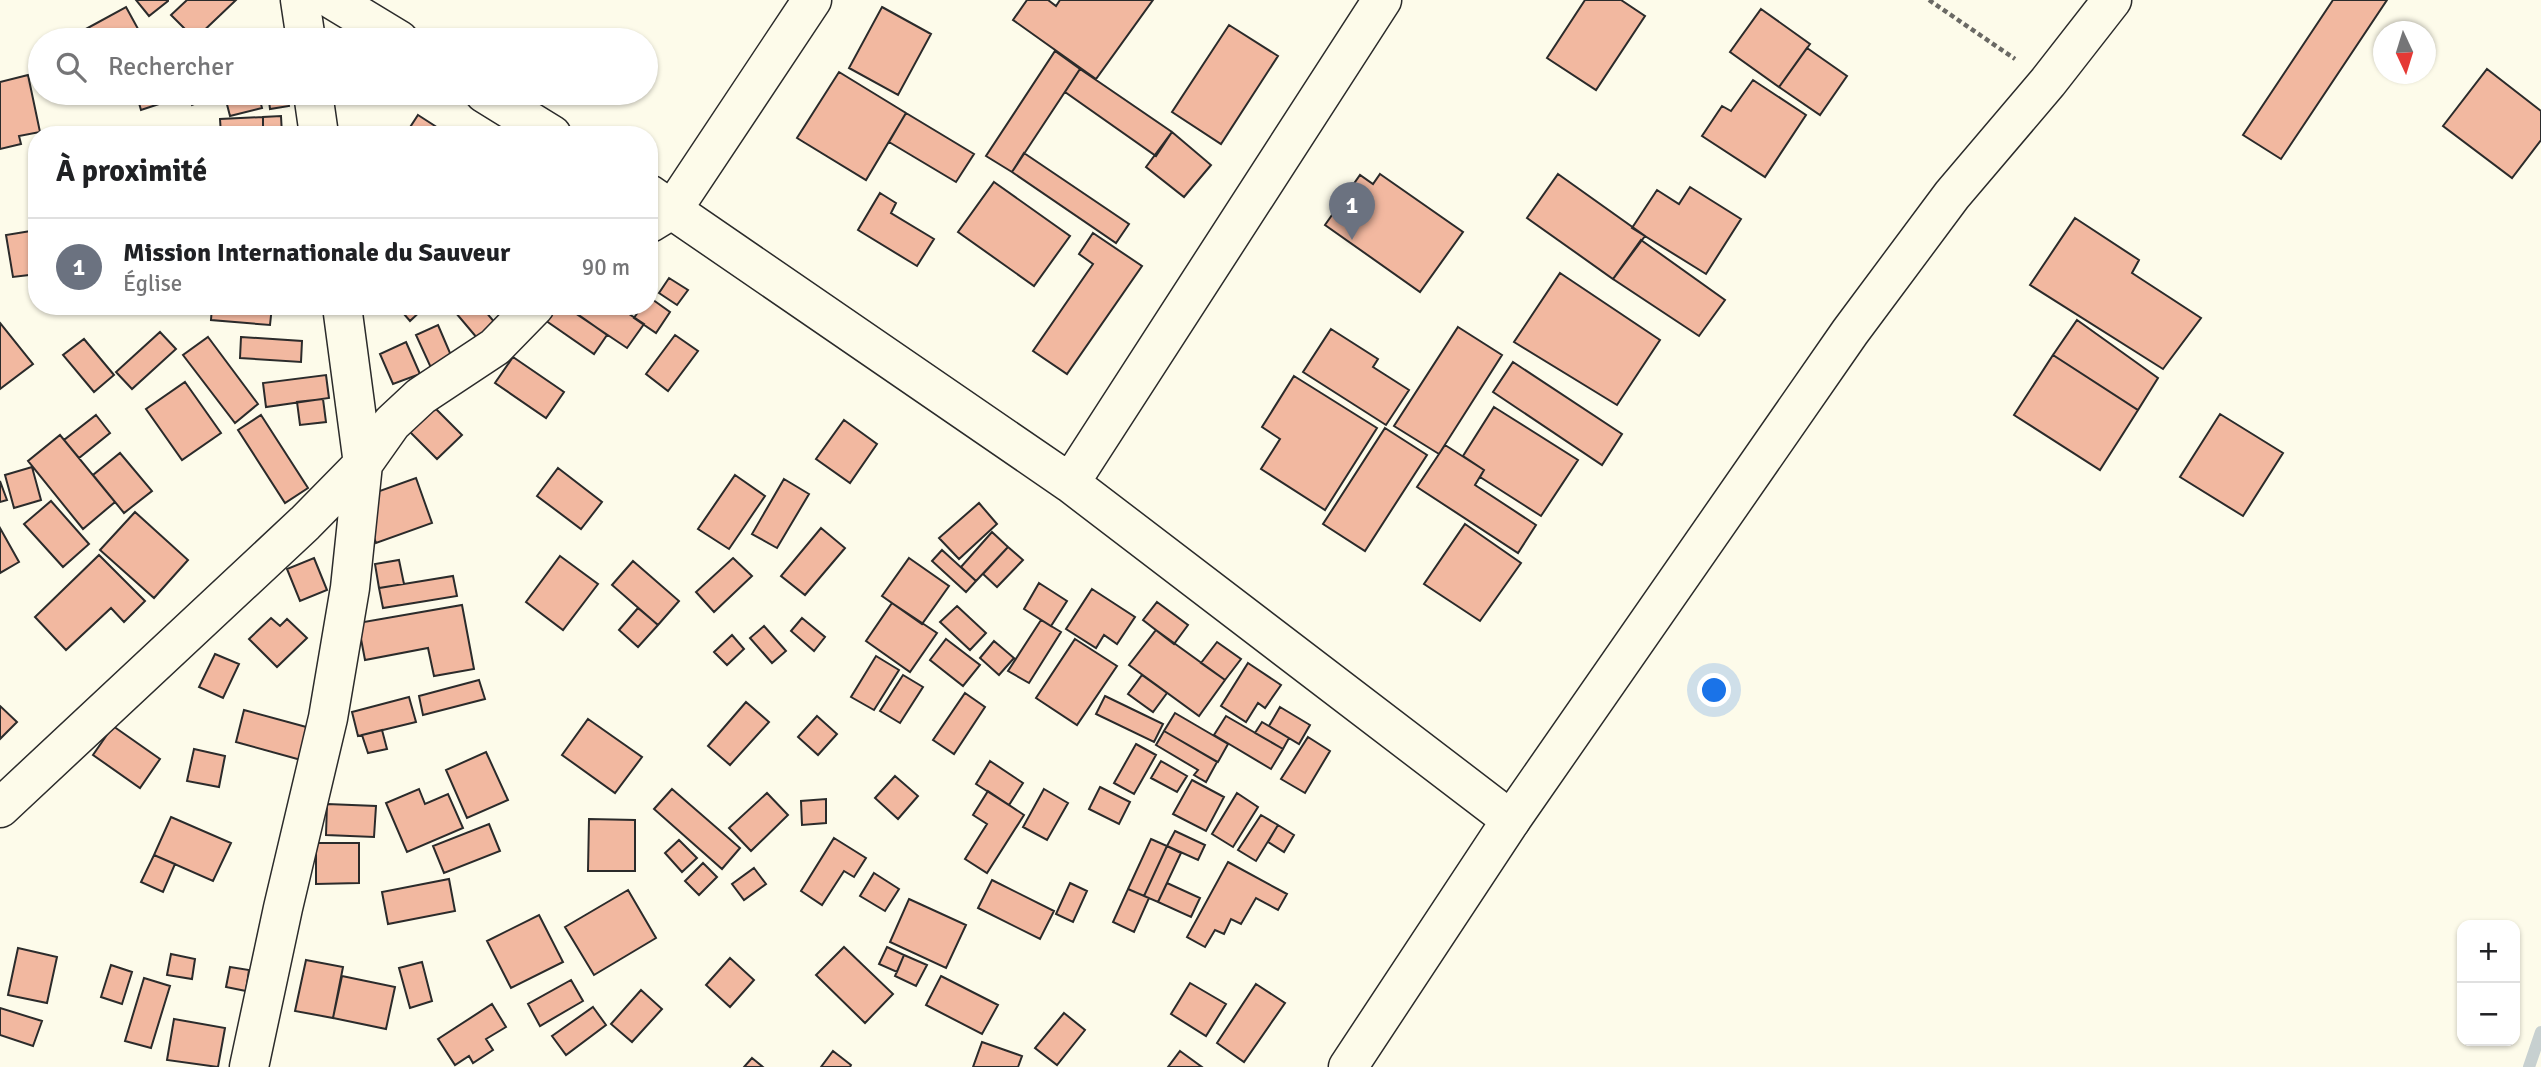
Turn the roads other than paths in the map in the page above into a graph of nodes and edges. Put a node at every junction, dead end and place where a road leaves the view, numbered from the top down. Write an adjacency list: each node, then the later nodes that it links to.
1 (300, 0): 6 (street)
2 (333, 0): 7 (street)
3 (812, 0): 12 (street)
4 (1382, 0): 17 (street)
5 (2112, 0): 19 (street)
6 (304, 28)
7 (379, 28)
8 (314, 105): 10 (street)
9 (503, 105): 11 (street)
10 (317, 126)
11 (537, 126)
12 (658, 208)
13 (658, 210): 17 (street)
14 (343, 315): 16 (street)
15 (526, 315): 16 (street)
16 (363, 464): 18 (street); 20 (street)
17 (1070, 482): 19 (street)
18 (0, 807)
19 (1511, 820): 21 (street)
20 (249, 1067)
21 (1348, 1067)

